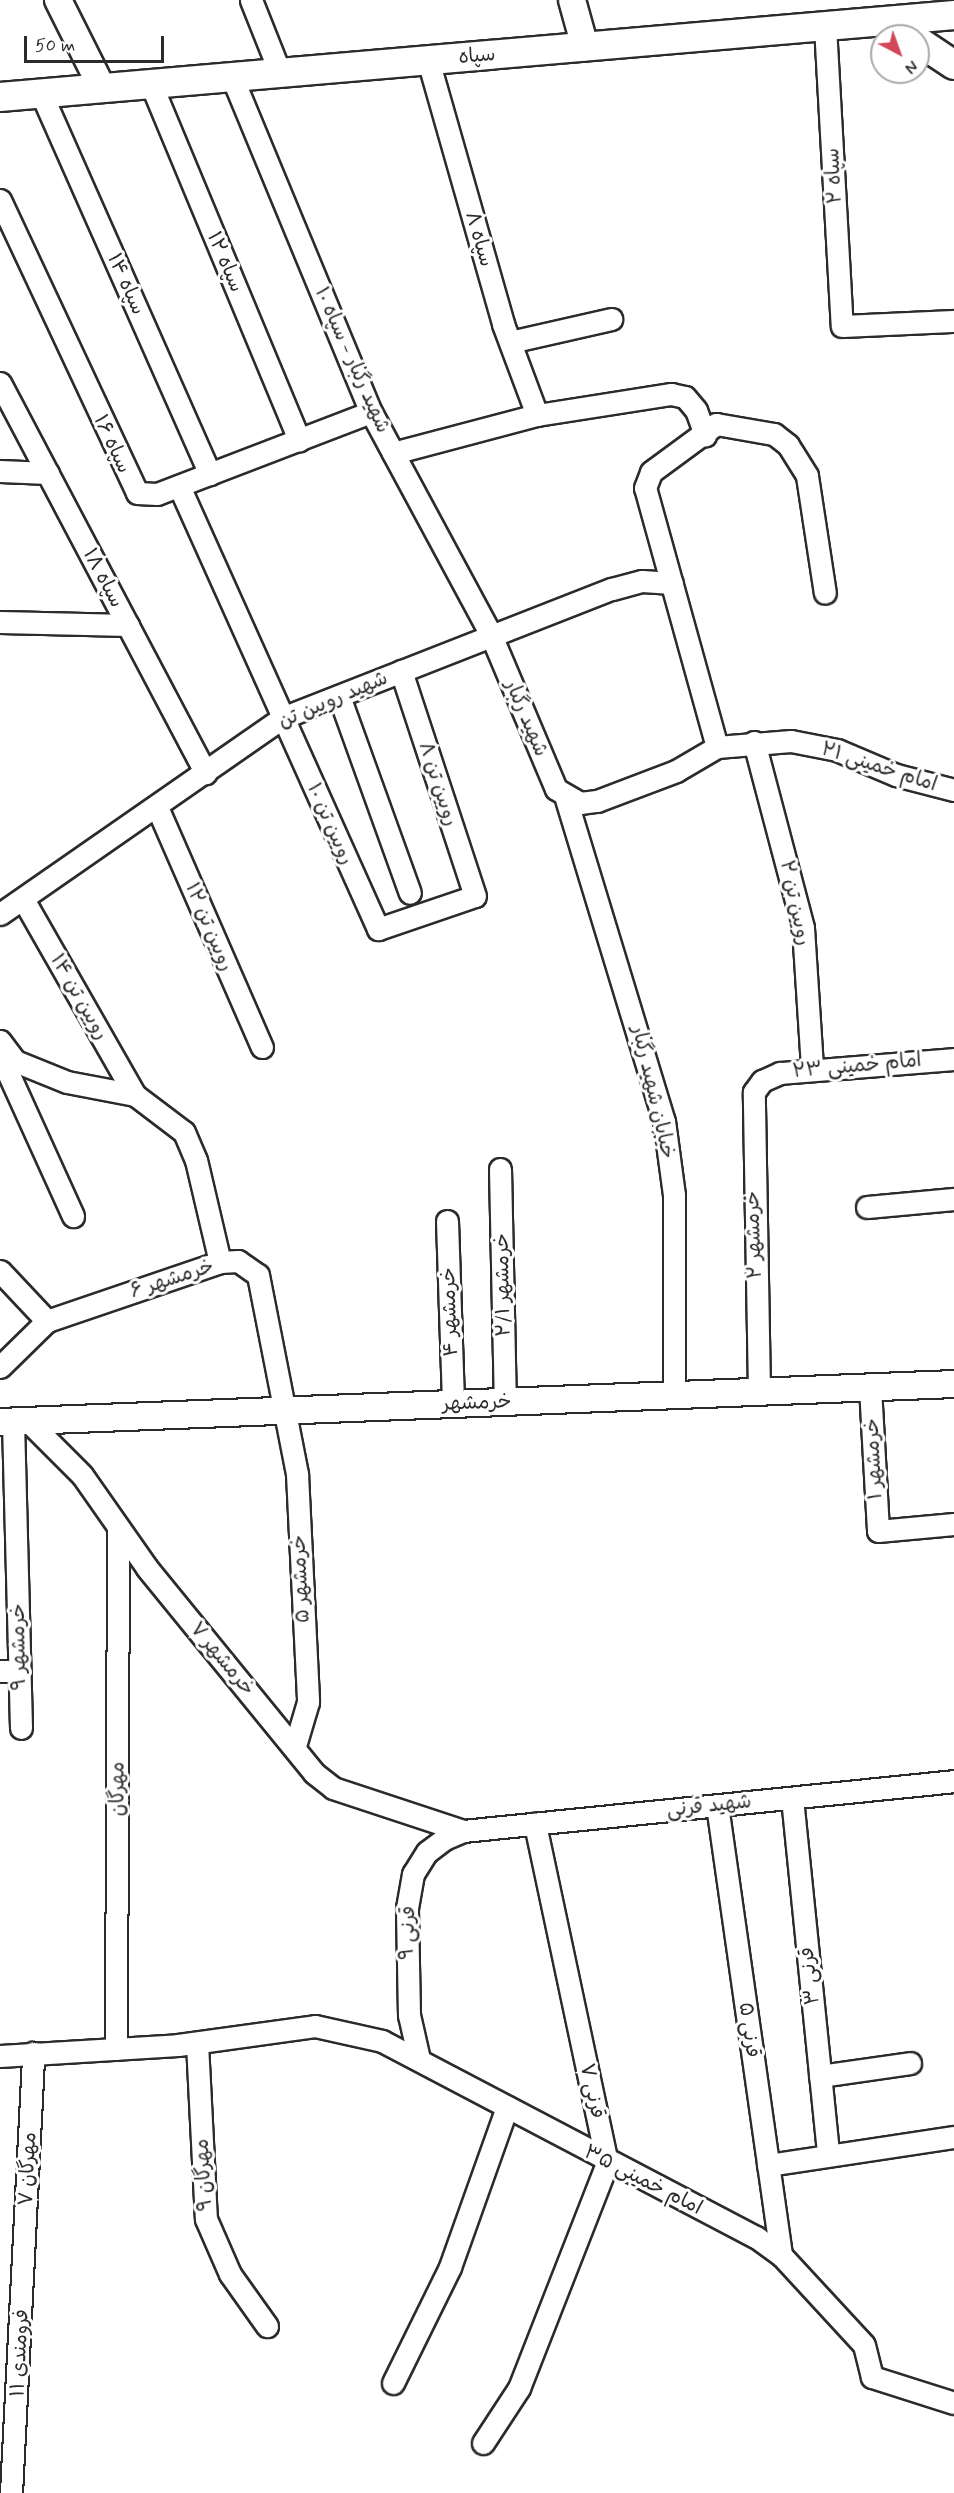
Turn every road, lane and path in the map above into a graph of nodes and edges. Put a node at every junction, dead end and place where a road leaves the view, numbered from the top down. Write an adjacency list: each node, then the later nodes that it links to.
1 (58, 0): 15 (street)
2 (251, 0): 12 (street)
3 (572, 0): 8 (street)
4 (954, 15): 5 (main road, سپاه)
5 (873, 22): 6 (main road); 7 (main road, سپاه)
6 (878, 24)
7 (825, 26): 8 (main road, سپاه); 20 (street, سپاه ۲)
8 (585, 47): 10 (main road, سپاه)
9 (930, 49): 11 (main road)
10 (428, 60): 12 (main road, سپاه); 21 (street, سپاه ۸)
11 (954, 65)
12 (280, 73): 13 (main road, سپاه)
13 (232, 77): 14 (main road, سپاه); 23 (street, شهید رگبار - سپاه ۱۰)
14 (151, 84): 15 (main road, سپاه); 26 (street, سپاه ۱۲)
15 (102, 88): 16 (main road, سپاه)
16 (41, 93): 17 (main road, سپاه); 30 (street, سپاه ۱۴)
17 (0, 97)
18 (0, 200): 31 (street, سپاه ۱۶)
19 (611, 318): 21 (street)
20 (954, 321)
21 (510, 342): 24 (street, سپاه ۸)
22 (0, 382): 29 (street, سپاه ۱۸)
23 (372, 412): 26 (street, سپاه ۱۶); 27 (street, شهید رگبار - سپاه ۱۰)
24 (537, 415): 25 (street); 27 (street)
25 (705, 435): 32 (street); 33 (street)
26 (300, 440): 30 (street, سپاه ۱۶)
27 (393, 453): 36 (street, شهید رگبار - سپاه ۱۰)
28 (0, 471): 29 (street)
29 (48, 473): 35 (street, سپاه ۱۸)
30 (210, 474): 31 (street, سپاه ۱۶)
31 (179, 486): 39 (street, رویین تن ۱۰)
32 (672, 584): 36 (street, شهید رویین تن); 41 (street)
33 (825, 593)
34 (0, 622): 35 (street)
35 (128, 624): 42 (street, سپاه ۱۸)
36 (491, 635): 37 (street, شهید رویین تن); 44 (street, شهید رگبار)
37 (401, 671): 38 (street, شهید رویین تن); 49 (street, رویین تن ۸)
38 (339, 696): 39 (street, شهید رویین تن); 46 (street)
39 (282, 718): 42 (street, شهید رویین تن); 49 (street, رویین تن ۱۰)
40 (754, 742): 41 (street, امام خمینی ۲۱); 43 (street, امام خمینی ۲۱); 54 (street, رویین تن ۲)
41 (717, 747): 44 (street, امام خمینی ۲۱)
42 (207, 773): 45 (street, شهید رویین تن)
43 (954, 790)
44 (566, 799): 69 (street, خیابان شهید رگبار)
45 (157, 807): 47 (street, شهید رویین تن); 51 (street, رویین تن ۱۲)
46 (410, 893)
47 (23, 898): 48 (street, شهید رویین تن); 56 (street, رویین تن ۱۴)
48 (0, 914)
49 (378, 929)
50 (0, 1041): 56 (street)
51 (262, 1047)
52 (0, 1055): 60 (street)
53 (954, 1059): 54 (street, امام خمینی ۲۳)
54 (812, 1068): 55 (street, امام خمینی ۲۳)
55 (762, 1081): 68 (street, خرمشهر ۲)
56 (135, 1095): 62 (street)
57 (500, 1169): 70 (street, خرمشهر ۲/۱)
58 (954, 1199): 59 (street)
59 (867, 1207)
60 (73, 1216)
61 (447, 1221): 71 (street, خرمشهر ۴)
62 (220, 1262): 64 (street, خرمشهر ۶); 72 (street, خرمشهر ۶)
63 (0, 1271): 64 (street)
64 (47, 1322): 65 (street, خرمشهر ۶)
65 (0, 1367)
66 (954, 1384): 67 (street, خرمشهر)
67 (870, 1387): 68 (street, خرمشهر); 74 (street, خرمشهر ۱)
68 (759, 1392): 69 (street, خرمشهر)
69 (674, 1395): 70 (street, خرمشهر)
70 (506, 1402): 71 (street, خرمشهر)
71 (453, 1404): 72 (street, خرمشهر)
72 (286, 1411): 73 (street, خرمشهر); 78 (street, خرمشهر ۵)
73 (14, 1422): 75 (street, خرمشهر ۷); 76 (street, خرمشهر ۹)
74 (954, 1524)
75 (118, 1530): 78 (street, خرمشهر ۷); 85 (street, مهرگان)
76 (10, 1671): 77 (street, خرمشهر ۹)
77 (21, 1728)
78 (295, 1746): 83 (street, خرمشهر ۷)
79 (954, 1781): 80 (street, شهید قرنی)
80 (792, 1798): 81 (street, شهید قرنی); 90 (street, قرنی ۳)
81 (717, 1805): 82 (street, شهید قرنی); 95 (street, قرنی ۵)
82 (535, 1824): 83 (street, شهید قرنی); 94 (street, قرنی ۷)
83 (463, 1831): 88 (street, قرنی ۹)
84 (197, 2043): 85 (street); 88 (street, امام خمینی ۳۵); 98 (street, مهرگان ۹)
85 (116, 2049): 86 (street)
86 (33, 2053): 87 (street); 97 (street, مهرگان ۷)
87 (0, 2056)
88 (419, 2059): 91 (street, امام خمینی ۳۵)
89 (910, 2063): 90 (street)
90 (820, 2076): 93 (street, قرنی ۳)
91 (507, 2107): 94 (street, امام خمینی ۳۵); 99 (street)
92 (954, 2137): 93 (street)
93 (828, 2154): 95 (street)
94 (607, 2163): 96 (street, امام خمینی ۳۵); 101 (street)
95 (768, 2164): 96 (street, قرنی ۵)
96 (781, 2255): 100 (street, امام خمینی ۳۵)
97 (23, 2285): 102 (street, فرومندی ۱۱)
98 (267, 2326)
99 (393, 2383)
100 (954, 2403)
101 (483, 2443)
102 (11, 2493)

